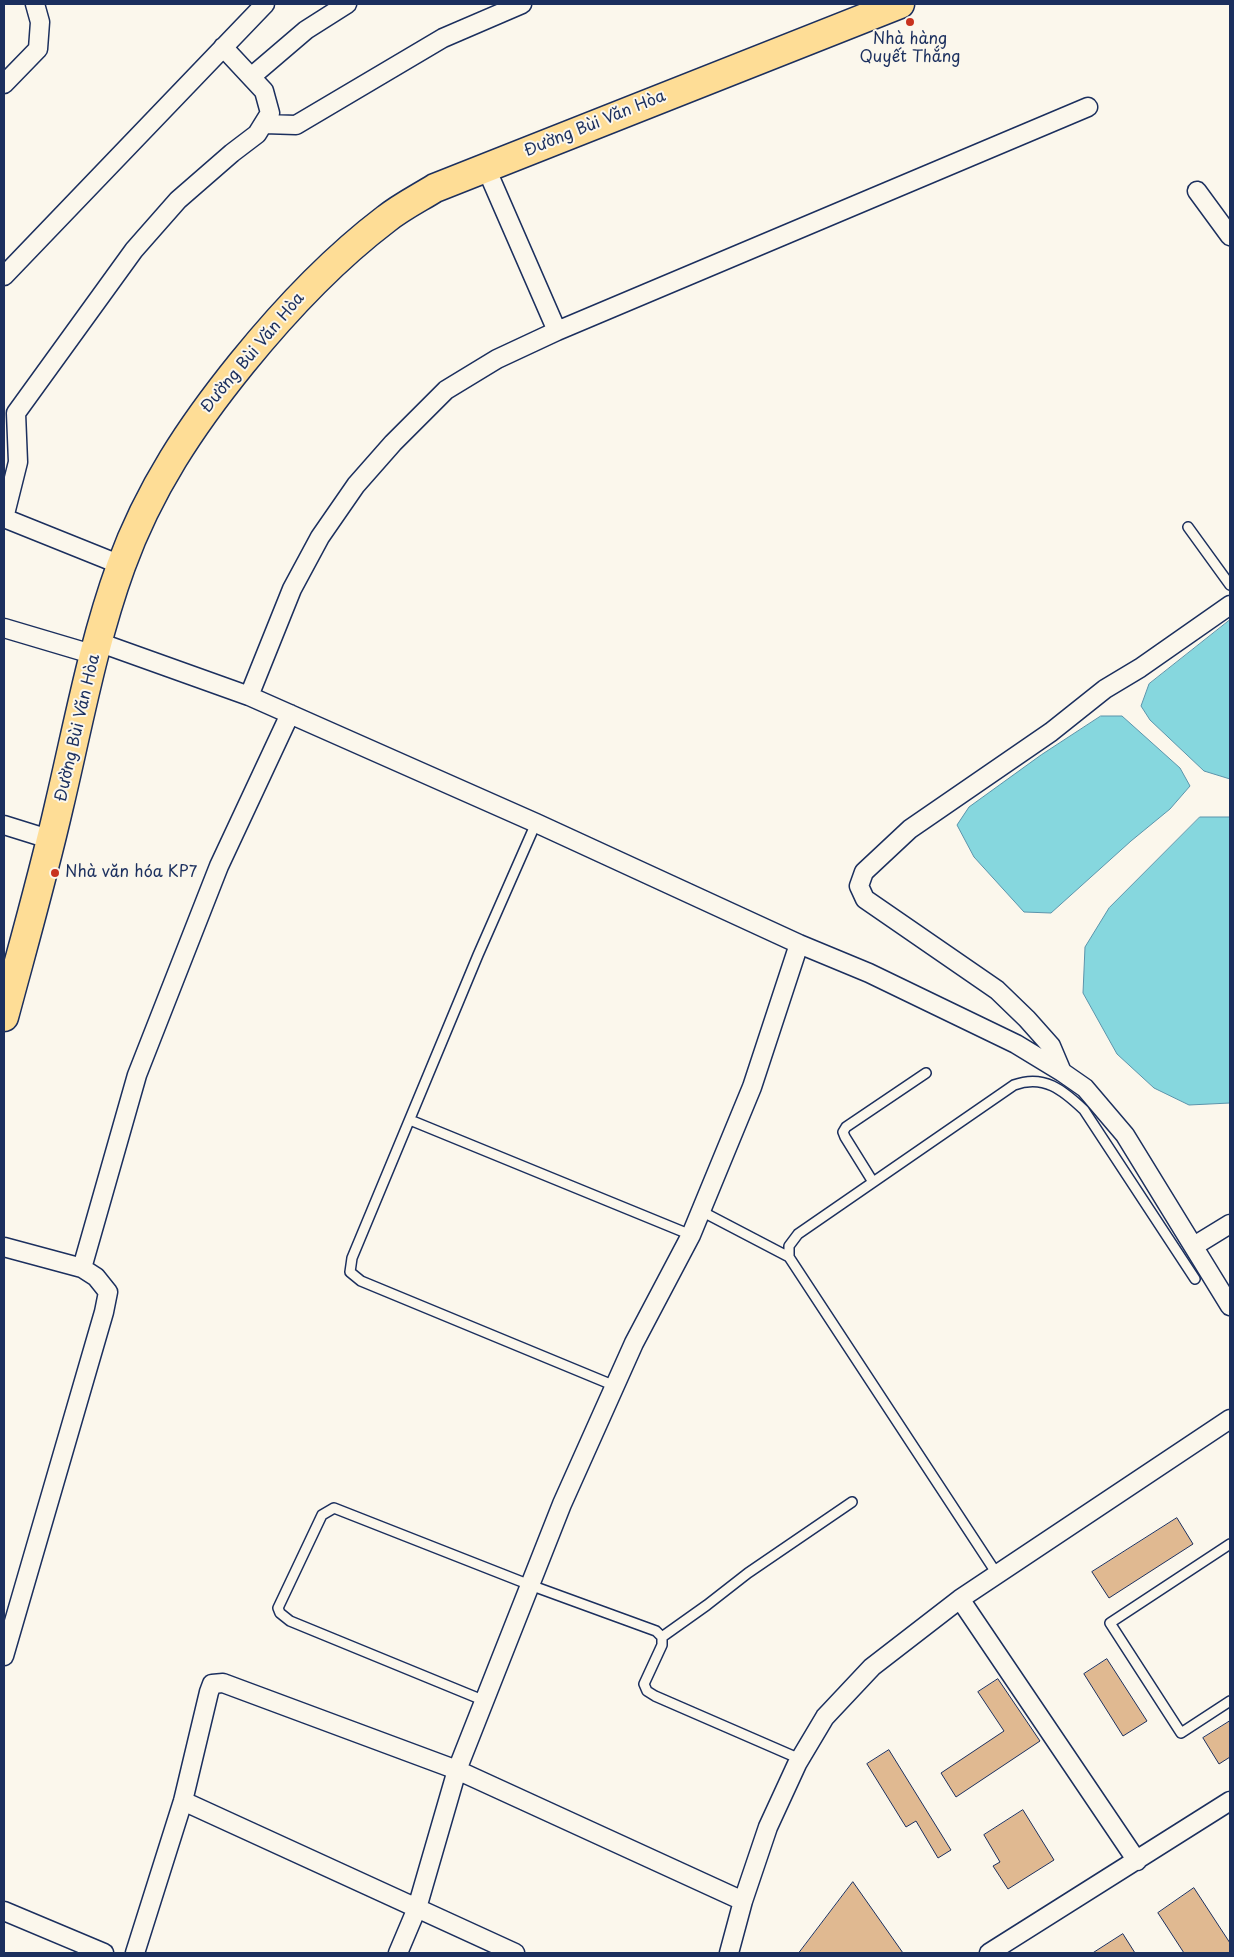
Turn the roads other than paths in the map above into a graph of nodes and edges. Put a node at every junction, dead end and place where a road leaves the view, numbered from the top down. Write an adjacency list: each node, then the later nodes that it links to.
1 (35, 4): 8 (street)
2 (264, 4): 6 (street)
3 (347, 4): 7 (street)
4 (522, 4): 10 (street)
5 (900, 4): 11 (main road, Đường Bùi Văn Hòa)
6 (223, 47): 7 (street); 14 (street)
7 (251, 77): 10 (street)
8 (4, 84)
9 (1088, 107): 15 (street)
10 (264, 124): 16 (street)
11 (486, 168): 15 (street); 18 (main road, Đường Bùi Văn Hòa)
12 (1197, 191): 13 (street)
13 (1230, 236)
14 (4, 276)
15 (557, 331): 23 (street)
16 (4, 518): 18 (street)
17 (1188, 527): 19 (lane)
18 (121, 566): 22 (main road, Đường Bùi Văn Hòa)
19 (1230, 585)
20 (1230, 605): 31 (street)
21 (4, 628): 22 (street)
22 (96, 649): 23 (street); 27 (main road, Đường Bùi Văn Hòa)
23 (249, 696): 24 (street)
24 (290, 714): 25 (street); 40 (street)
25 (536, 823): 28 (street); 32 (lane)
26 (4, 825): 27 (street)
27 (52, 840): 29 (main road, Đường Bùi Văn Hòa)
28 (799, 944): 31 (street); 34 (street)
29 (4, 1017)
30 (926, 1072): 33 (lane)
31 (1062, 1072): 37 (street)
32 (410, 1120): 36 (lane); 43 (lane)
33 (874, 1182): 39 (lane); 41 (lane)
34 (702, 1211): 36 (street); 39 (lane)
35 (1230, 1224): 37 (street)
36 (692, 1235): 43 (street)
37 (1194, 1246): 42 (street)
38 (4, 1247): 40 (street)
39 (789, 1257): 47 (lane)
40 (82, 1268): 51 (street)
41 (1195, 1279)
42 (1230, 1306)
43 (615, 1386): 48 (street)
44 (1230, 1419): 47 (street)
45 (852, 1502): 50 (lane)
46 (1230, 1544): 52 (lane)
47 (997, 1574): 49 (street)
48 (530, 1585): 50 (lane); 53 (street); 53 (lane)
49 (960, 1600): 54 (street); 58 (street)
50 (662, 1636): 54 (lane)
51 (4, 1656)
52 (1230, 1700)
53 (485, 1701): 55 (street)
54 (800, 1759): 59 (street)
55 (457, 1770): 56 (street); 59 (street); 60 (street)
56 (183, 1800): 60 (street); 63 (street)
57 (1230, 1801): 58 (street)
58 (1137, 1861): 67 (street)
59 (743, 1900): 66 (street)
60 (417, 1908): 64 (street); 65 (street)
61 (4, 1911): 62 (street)
62 (104, 1953)
63 (135, 1953)
64 (398, 1953)
65 (516, 1953)
66 (729, 1953)
67 (989, 1953)

